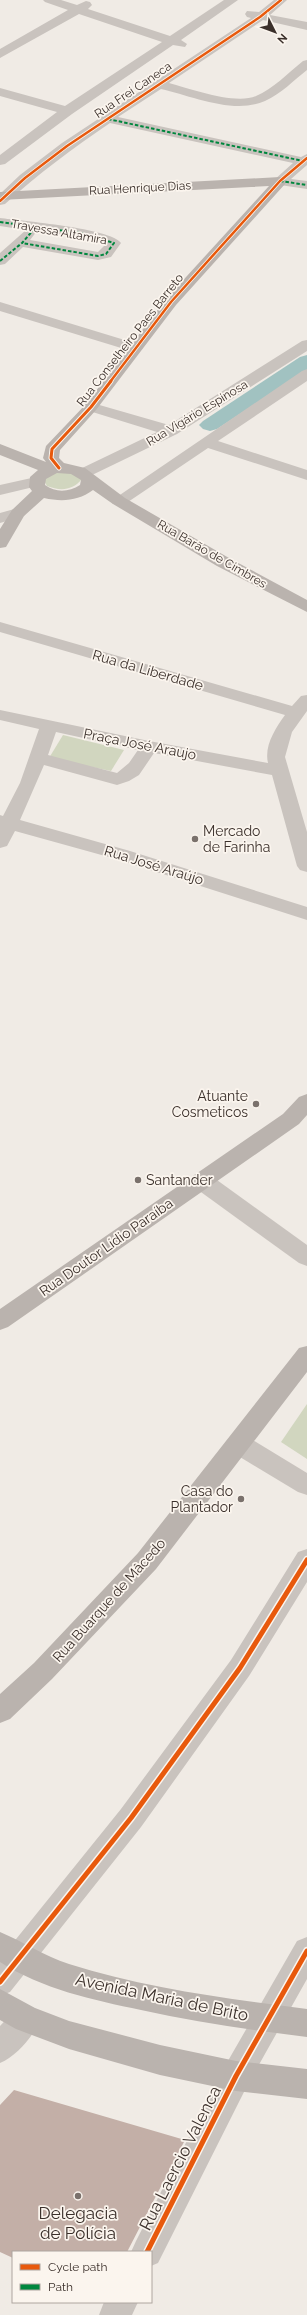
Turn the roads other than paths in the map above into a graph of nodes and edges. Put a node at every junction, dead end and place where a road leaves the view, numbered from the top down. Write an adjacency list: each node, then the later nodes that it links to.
1 (49, 0): 5 (street)
2 (94, 0): 5 (street)
3 (281, 0): 6 (street, Rua Frei Caneca)
4 (227, 3): 6 (street); 8 (street, Rua Frei Caneca)
5 (79, 10): 8 (street); 10 (street)
6 (260, 17): 7 (street); 9 (street, Rua Frei Caneca)
7 (307, 26)
8 (172, 40): 9 (street); 14 (street, Rua Frei Caneca)
9 (206, 53): 12 (street, Rua Frei Caneca)
10 (0, 54)
11 (307, 64): 12 (street)
12 (160, 85): 15 (street, Rua Frei Caneca)
13 (0, 92): 14 (street)
14 (67, 111): 17 (street, Rua Frei Caneca)
15 (108, 119): 16 (street); 20 (street, Rua Frei Caneca)
16 (305, 160): 18 (street, Rua Conselheiro Paes Barreto)
17 (0, 161)
18 (280, 181): 19 (street); 20 (main road, Rua Henrique Dias); 27 (main road, Rua Conselheiro Paes Barreto)
19 (307, 185)
20 (3, 197)
21 (0, 222): 22 (street, Travessa Altamira)
22 (34, 228): 23 (street); 23 (street, Travessa Altamira)
23 (22, 243): 24 (street)
24 (0, 261)
25 (0, 306): 27 (street)
26 (307, 344): 30 (street, Rua Vigário Espinosa)
27 (136, 348): 29 (main road, Rua Conselheiro Paes Barreto)
28 (307, 374): 31 (street, Rua Vigário Espinosa)
29 (91, 407): 30 (street); 33 (main road, Rua Conselheiro Paes Barreto)
30 (171, 431): 35 (street, Rua Vigário Espinosa)
31 (205, 442): 34 (street); 39 (street, Rua Vigário Espinosa)
32 (0, 449): 33 (main road, Rua Barão de Cimbres)
33 (55, 469): 35 (main road, Rua Barão de Cimbres); 36 (main road)
34 (307, 475)
35 (86, 477): 38 (main road); 39 (main road, Rua Barão de Cimbres)
36 (39, 486): 37 (street); 38 (main road, Rua Barão de Cimbres); 40 (main road)
37 (0, 490)
38 (75, 494): 39 (main road, Rua Barão de Cimbres)
39 (119, 500): 43 (main road, Rua Barão de Cimbres)
40 (18, 513): 41 (street); 42 (main road)
41 (0, 518)
42 (0, 543)
43 (307, 607)
44 (0, 627): 45 (street, Rua da Liberdade)
45 (301, 706): 50 (street)
46 (0, 716): 47 (street, Praça José Araujo)
47 (49, 726): 48 (street, Praça José Araujo); 49 (street)
48 (149, 747): 49 (street); 50 (street, Praça José Araujo)
49 (38, 758): 51 (street)
50 (281, 771): 53 (street)
51 (4, 822): 52 (street); 54 (street, Rua José Araújo)
52 (0, 842)
53 (307, 866)
54 (307, 914)
55 (307, 1102): 56 (main road, Rua Doutor Lídio Paraíba)
56 (202, 1181): 57 (street); 58 (main road, Rua Doutor Lídio Paraíba)
57 (307, 1257)
58 (0, 1320)
59 (307, 1355): 60 (main road, Rua Buarque de Mâcedo)
60 (239, 1444): 61 (street); 63 (main road, Rua Buarque de Mâcedo)
61 (307, 1485)
62 (307, 1560): 65 (street)
63 (0, 1711)
64 (307, 1951): 68 (street, Rua Laercio Valenca)
65 (9, 1952): 66 (street); 68 (main road, Avenida Maria de Brito)
66 (0, 1982)
67 (0, 2003): 69 (main road)
68 (270, 2018): 70 (main road, Avenida Maria de Brito); 72 (street, Rua Laercio Valenca)
69 (26, 2019): 71 (street); 72 (main road)
70 (307, 2023)
71 (0, 2048)
72 (236, 2076): 73 (main road); 74 (street, Rua Laercio Valenca)
73 (307, 2084)
74 (148, 2251)
75 (121, 2303): 76 (street)
76 (115, 2315)

